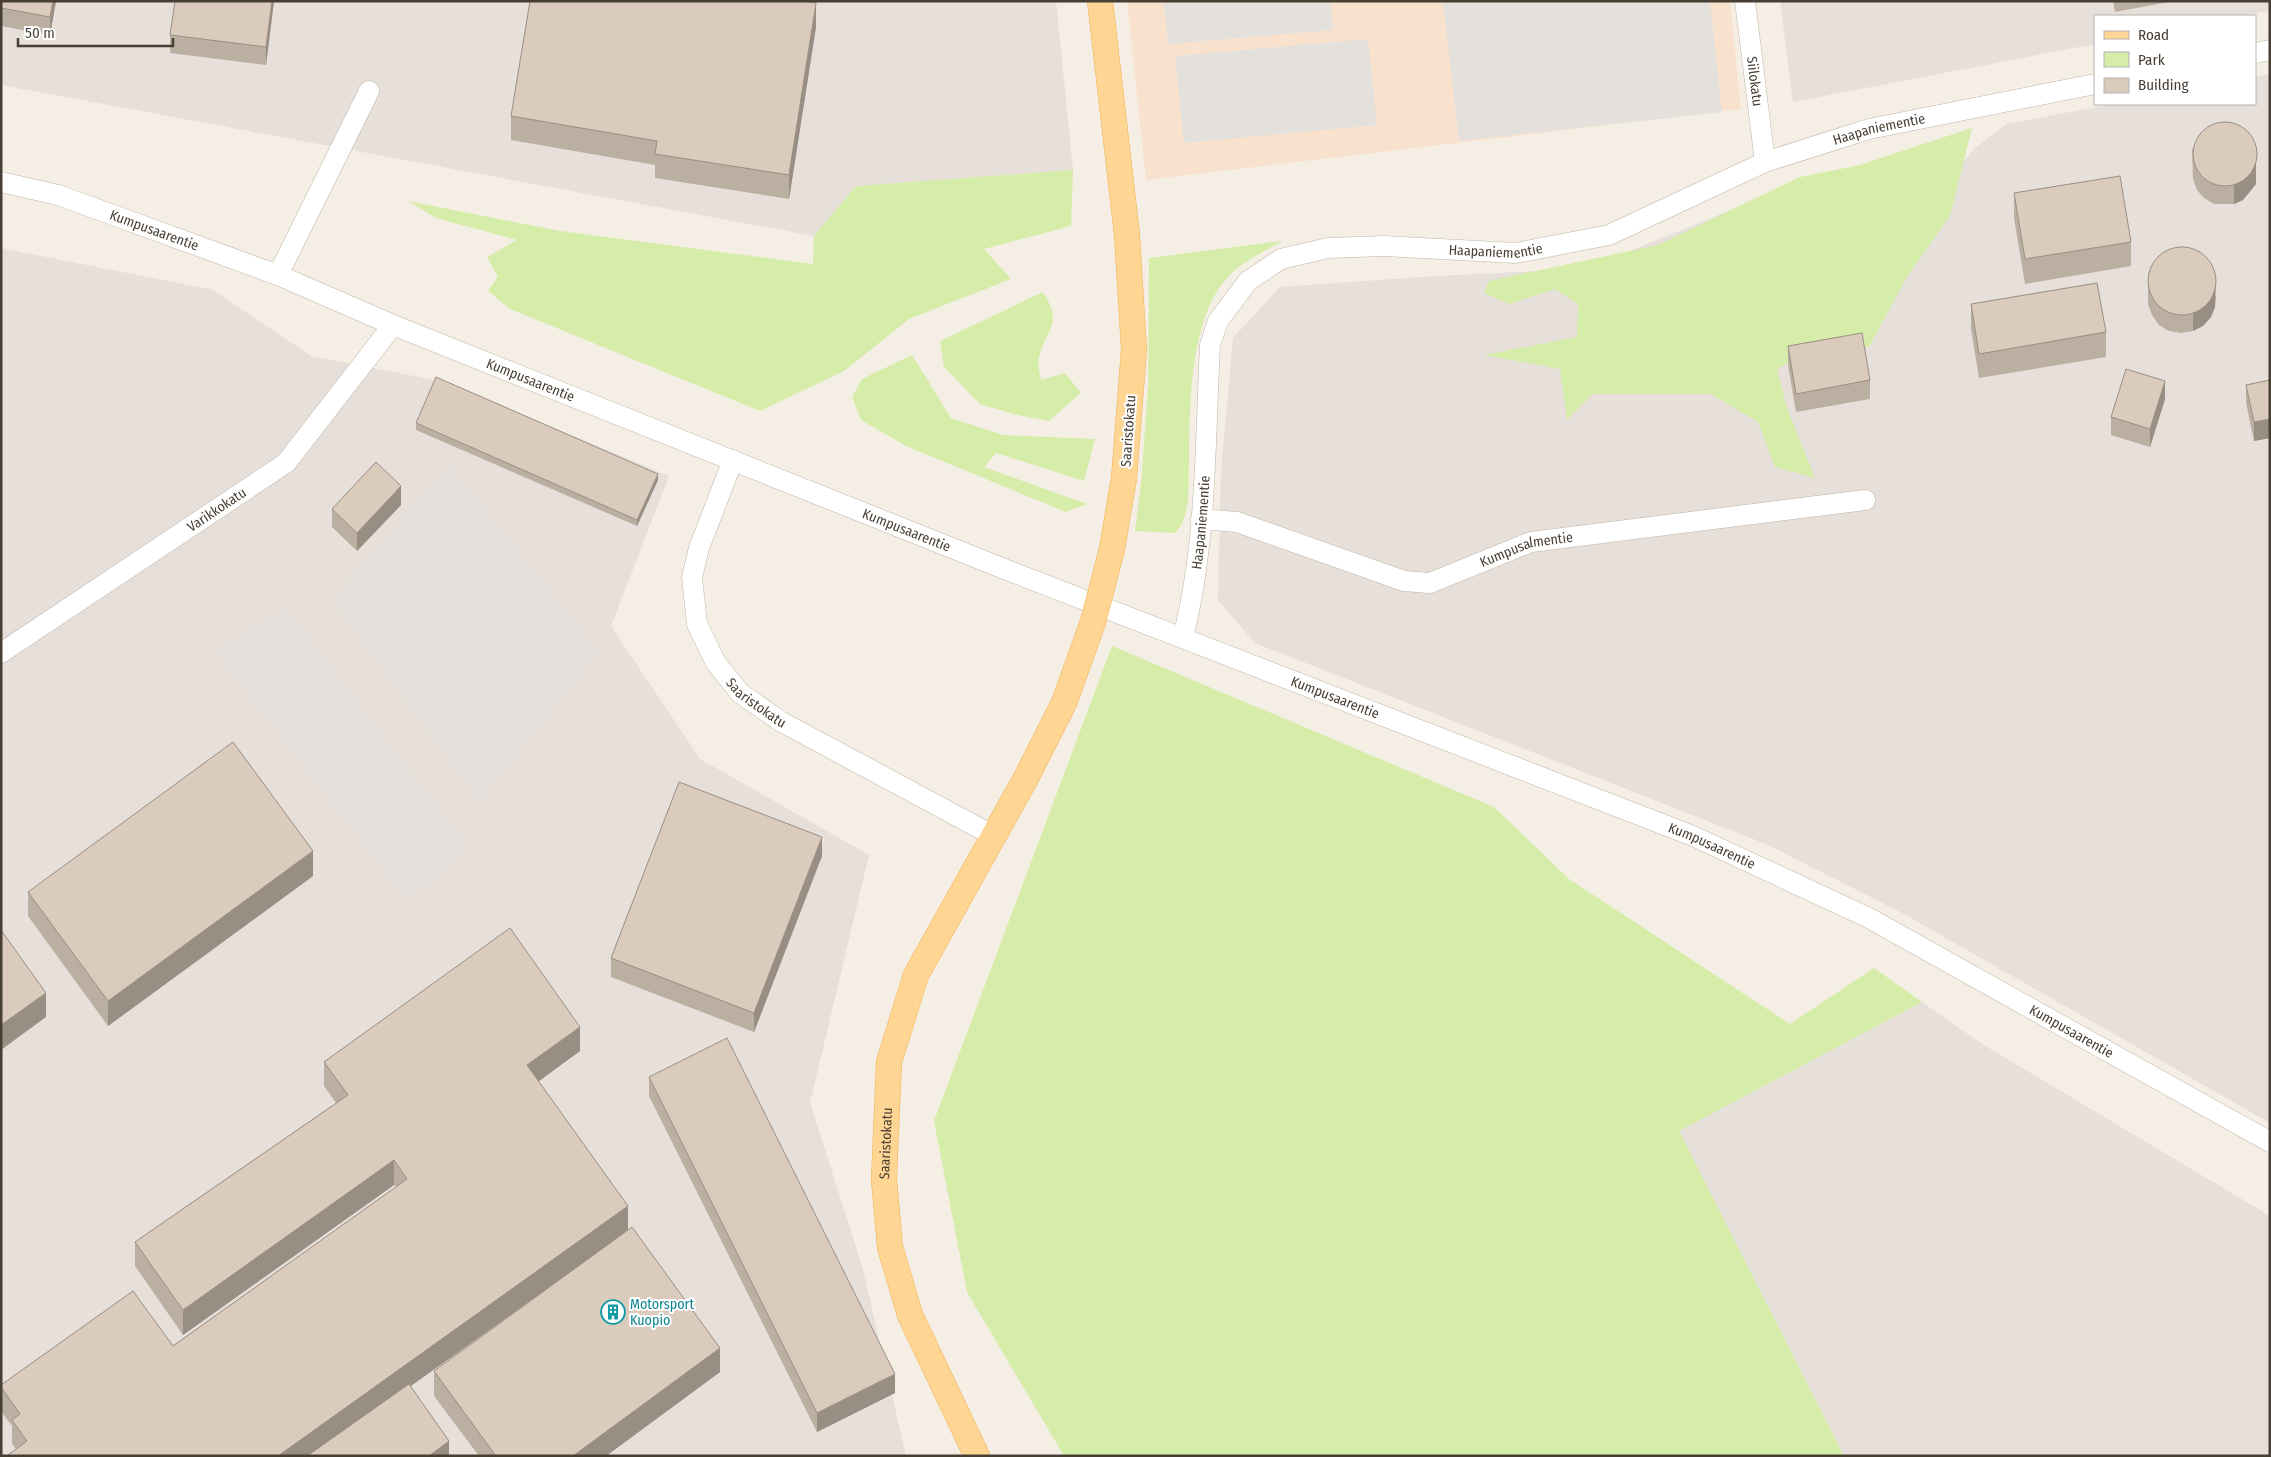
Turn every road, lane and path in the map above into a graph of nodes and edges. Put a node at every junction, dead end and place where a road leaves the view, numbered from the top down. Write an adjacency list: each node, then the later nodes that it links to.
1 (1100, 1): 16 (main road, Saaristokatu, bridge)
2 (1745, 1): 7 (street, Siilokatu)
3 (2270, 50): 4 (street)
4 (2256, 53)
5 (2094, 84): 7 (street, Haapaniementie)
6 (369, 91): 9 (street)
7 (1765, 162): 13 (street, Haapaniementie)
8 (1, 182): 9 (street, Kumpusaarentie)
9 (278, 275): 10 (street, Kumpusaarentie)
10 (393, 325): 11 (street, Kumpusaarentie); 15 (street, Varikkokatu)
11 (733, 460): 14 (street, Kumpusaarentie); 16 (street, Saaristokatu)
12 (1864, 500): 13 (street, Kumpusalmentie)
13 (1201, 519): 14 (street, Haapaniementie)
14 (1183, 637): 17 (street, Kumpusaarentie)
15 (1, 653)
16 (994, 836): 18 (main road, Saaristokatu)
17 (2270, 1142)
18 (977, 1456)

